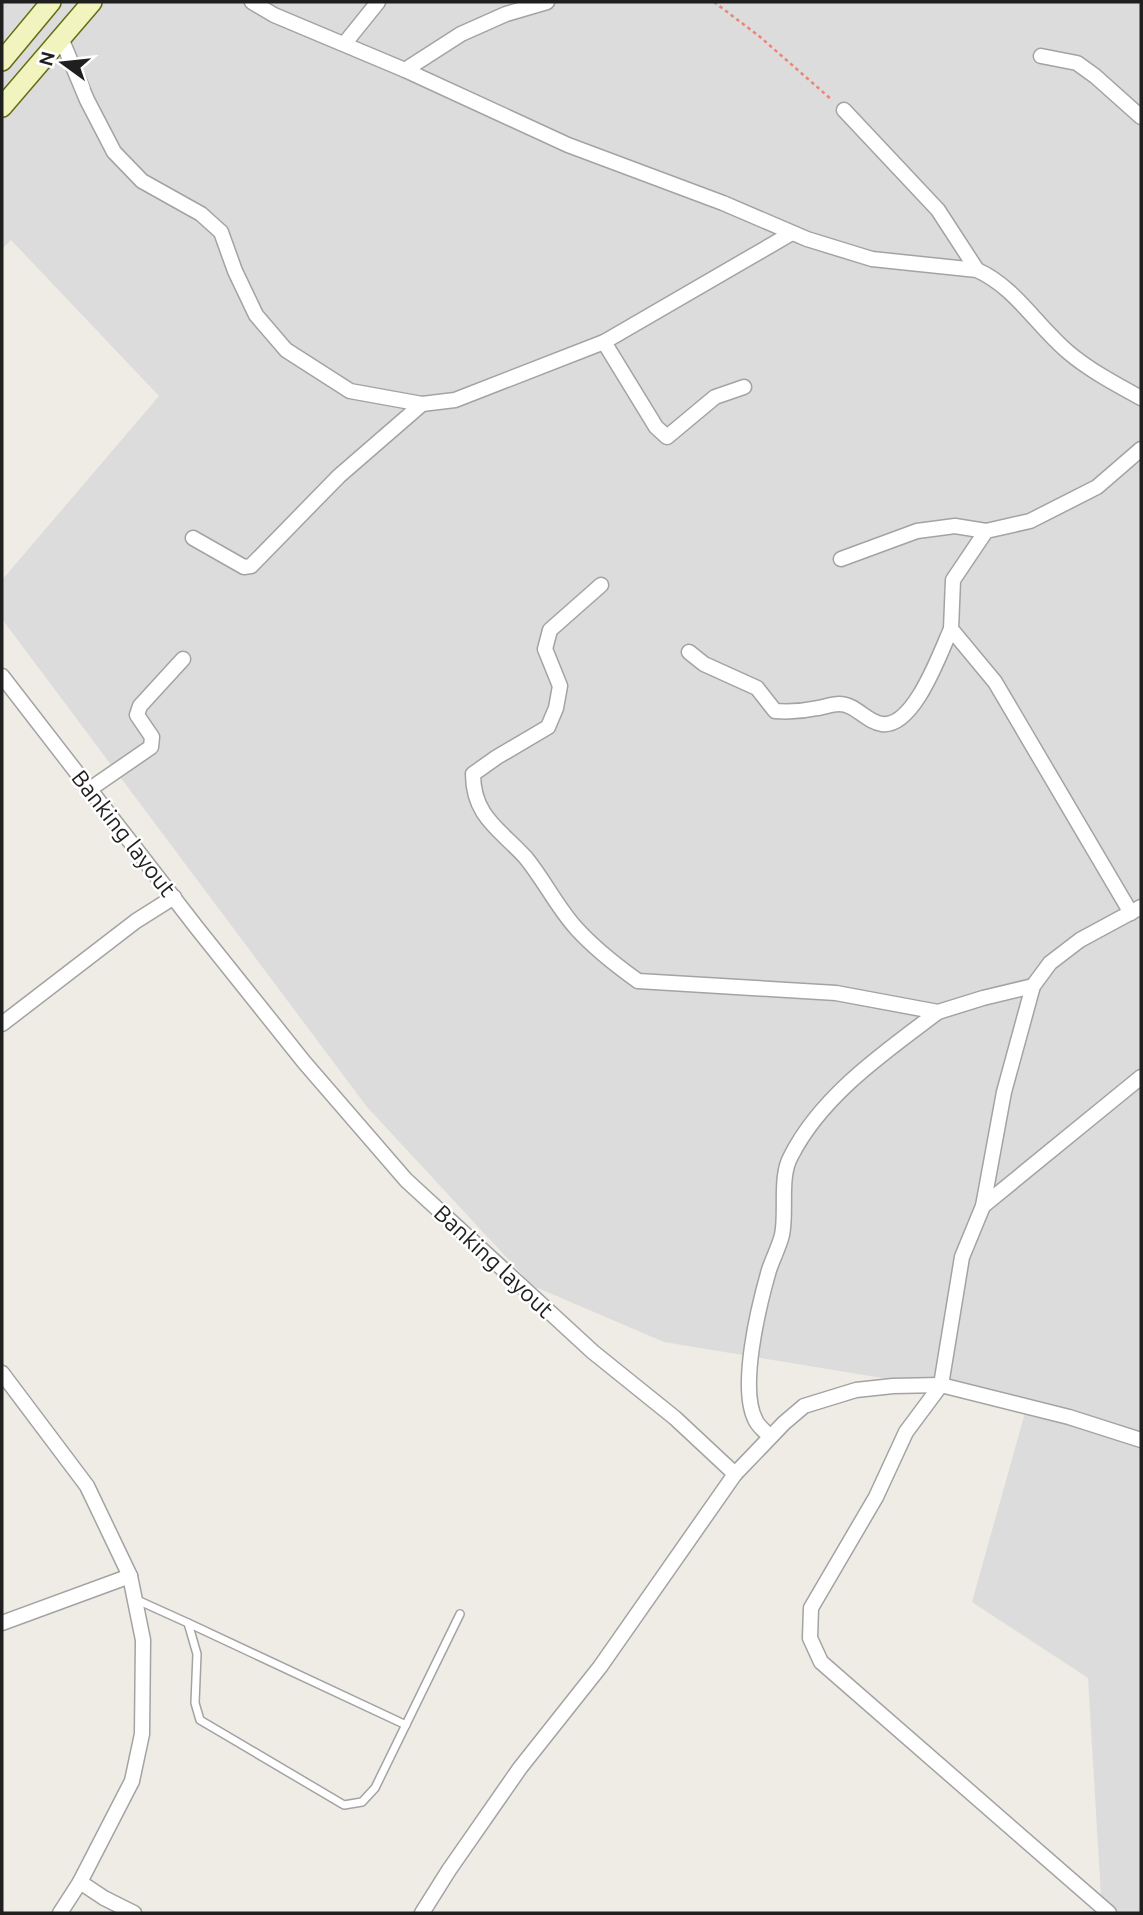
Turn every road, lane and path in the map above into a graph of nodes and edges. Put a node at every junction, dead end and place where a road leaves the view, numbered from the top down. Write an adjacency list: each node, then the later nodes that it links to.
1 (51, 2): 10 (main road)
2 (92, 2): 7 (main road)
3 (252, 2): 8 (street)
4 (378, 2): 8 (street)
5 (547, 2): 11 (street)
6 (714, 2): 13 (path)
7 (61, 38): 12 (main road); 20 (street)
8 (345, 43): 11 (street)
9 (1041, 56): 14 (street)
10 (2, 61)
11 (405, 70): 15 (street)
12 (2, 107)
13 (844, 110): 16 (street)
14 (1141, 117)
15 (792, 233): 16 (street); 17 (street)
16 (976, 270): 19 (street)
17 (604, 342): 18 (street); 20 (street)
18 (744, 387)
19 (1141, 398)
20 (422, 404): 23 (street)
21 (1141, 449): 22 (street)
22 (986, 531): 24 (street); 26 (street)
23 (193, 538)
24 (841, 559)
25 (601, 585): 34 (street)
26 (951, 629): 27 (street); 32 (street)
27 (689, 652)
28 (183, 659): 30 (street)
29 (2, 676): 30 (street, Banking layout)
30 (90, 789): 31 (street, Banking layout)
31 (174, 897): 35 (street, Banking layout); 42 (street, Banking layout)
32 (1136, 910): 33 (street)
33 (1034, 986): 34 (street); 37 (street)
34 (938, 1012): 40 (street)
35 (2, 1024)
36 (1141, 1077): 37 (street)
37 (983, 1206): 39 (street)
38 (2, 1373): 43 (street)
39 (941, 1385): 40 (street); 41 (street); 53 (street)
40 (770, 1437): 42 (street)
41 (1141, 1440)
42 (735, 1474): 52 (street)
43 (130, 1576): 44 (street); 46 (street)
44 (134, 1599): 47 (lane); 49 (street)
45 (460, 1614): 48 (lane)
46 (2, 1623)
47 (188, 1623): 48 (lane); 48 (lane)
48 (406, 1725)
49 (80, 1882): 50 (street); 51 (street)
50 (60, 1913)
51 (134, 1913)
52 (422, 1913)
53 (1109, 1913)

